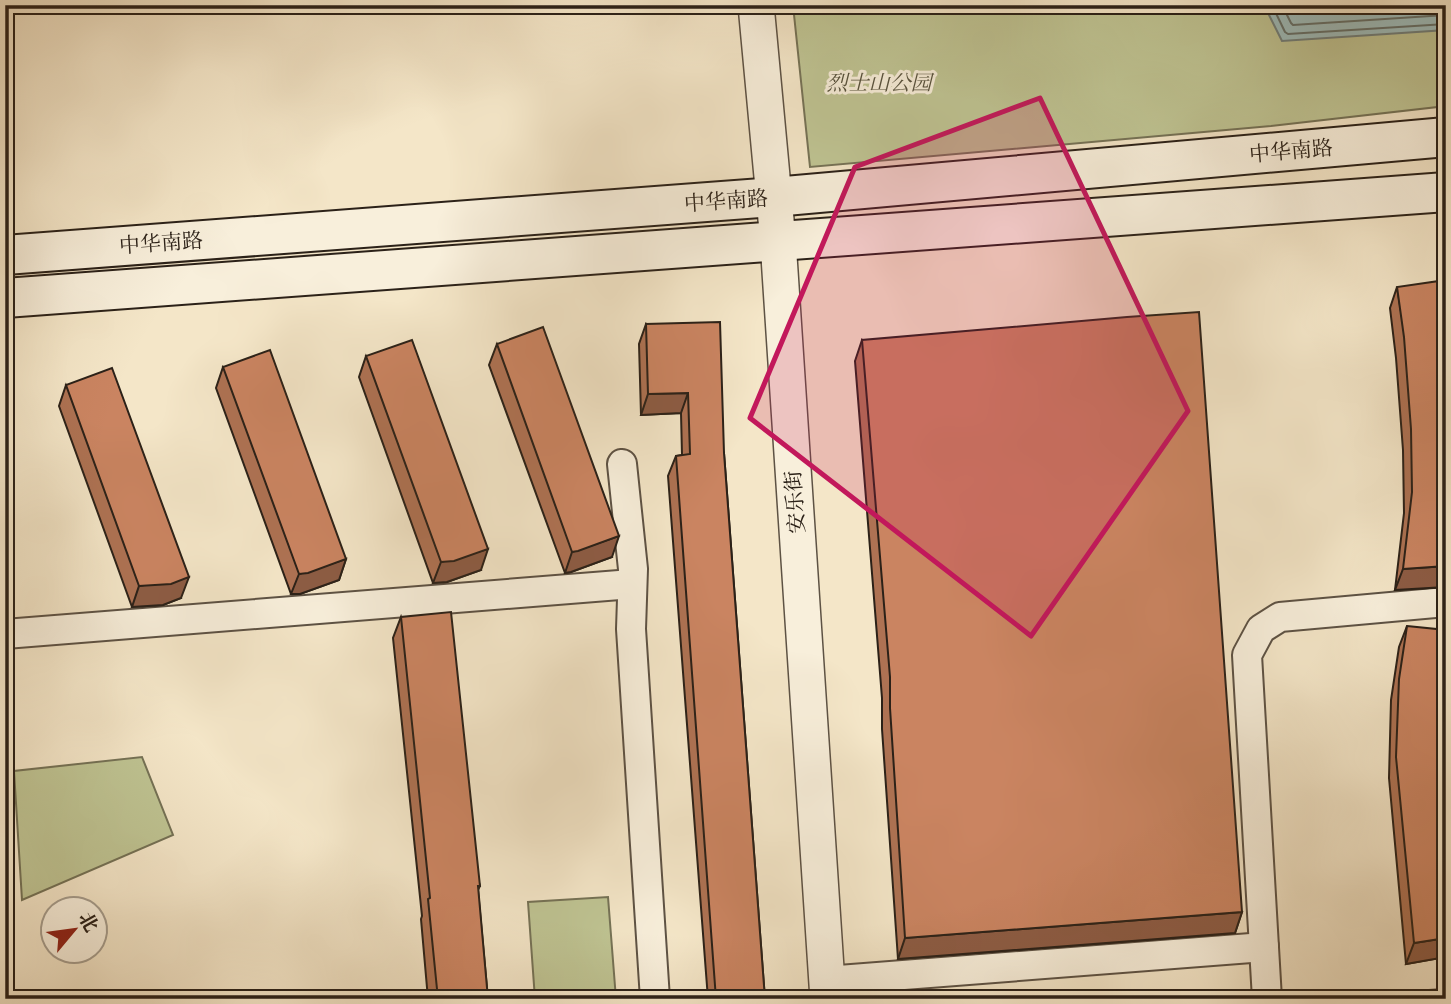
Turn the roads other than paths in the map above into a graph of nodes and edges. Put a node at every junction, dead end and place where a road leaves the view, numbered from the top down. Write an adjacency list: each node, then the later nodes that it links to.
1 (755, 5): 4 (street, 安乐街)
2 (1446, 137): 4 (main road, 中华南路)
3 (1446, 192): 5 (main road, 中华南路)
4 (774, 197): 5 (street, 安乐街); 6 (main road, 中华南路)
5 (778, 241): 7 (main road, 中华南路); 13 (street, 安乐街)
6 (5, 255)
7 (5, 298)
8 (622, 464): 9 (street)
9 (632, 584): 11 (street); 14 (street)
10 (1446, 602): 12 (street)
11 (5, 634)
12 (1264, 947): 13 (street); 15 (street)
13 (827, 990)
14 (655, 999)
15 (1267, 999)

